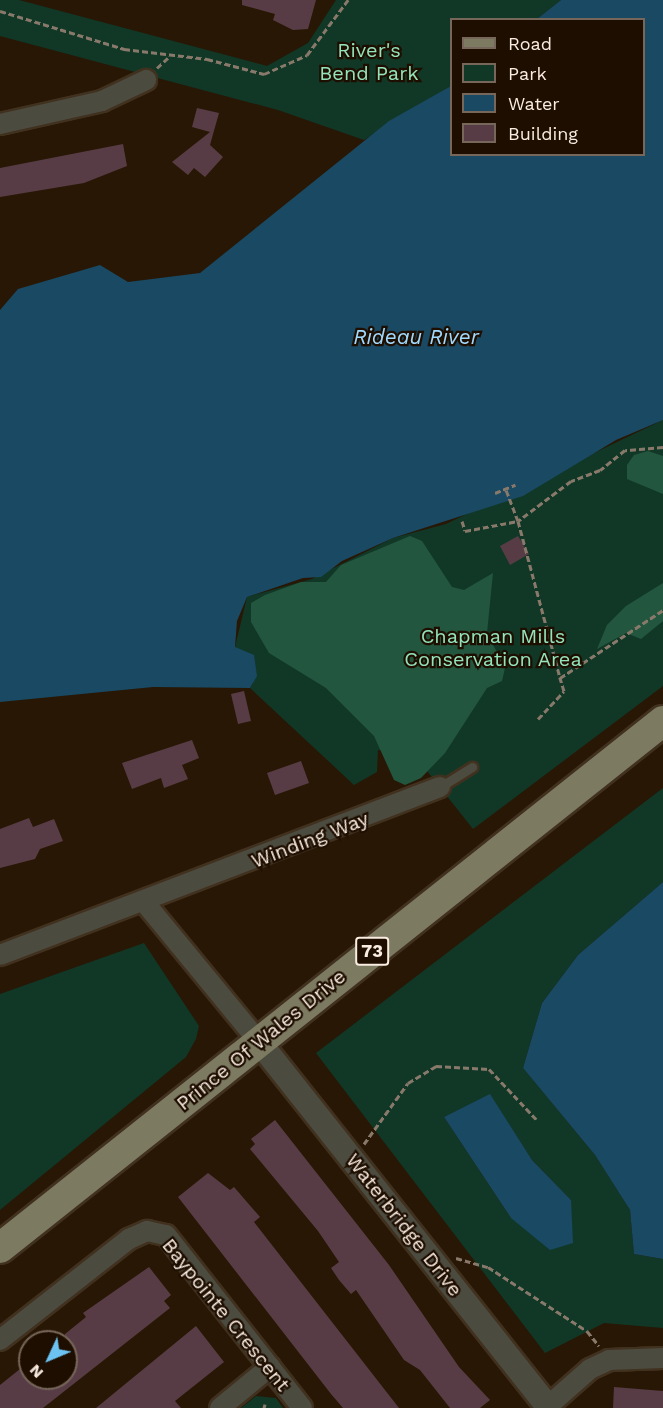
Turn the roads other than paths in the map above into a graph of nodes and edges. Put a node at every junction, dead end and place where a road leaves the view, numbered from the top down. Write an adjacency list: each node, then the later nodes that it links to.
1 (146, 80): 2 (street)
2 (0, 124)
3 (663, 721): 8 (main road, Prince Of Wales Drive / 73)
4 (472, 767): 5 (lane, Winding Way)
5 (440, 787): 6 (street, Winding Way)
6 (145, 903): 7 (street, Winding Way); 8 (street)
7 (0, 955)
8 (260, 1042): 9 (main road, Prince Of Wales Drive / 73); 13 (street, Waterbridge Drive)
9 (0, 1248)
10 (0, 1340): 12 (street, Baypointe Crescent)
11 (663, 1358): 13 (street)
12 (270, 1367): 14 (street); 15 (street, Baypointe Crescent)
13 (549, 1407)
14 (220, 1408)
15 (302, 1408)

